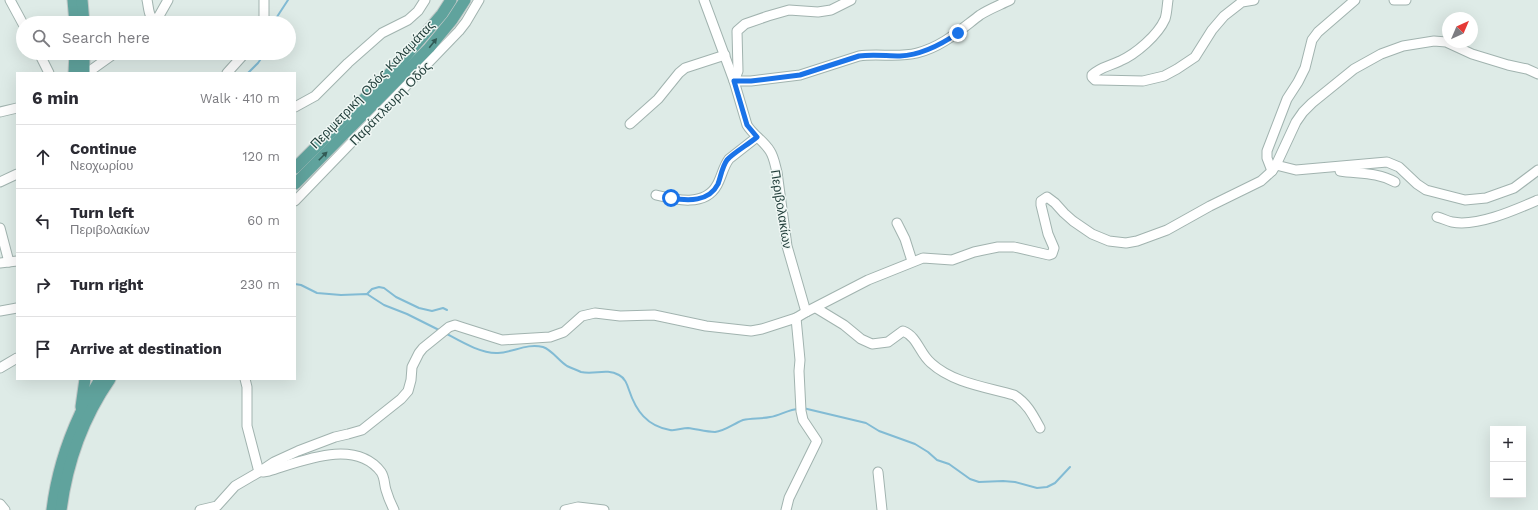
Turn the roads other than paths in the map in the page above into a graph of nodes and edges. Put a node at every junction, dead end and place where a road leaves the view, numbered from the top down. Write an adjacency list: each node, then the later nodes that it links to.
1 (10, 0): 19 (street)
2 (73, 0): 20 (main road)
3 (82, 0): 21 (main road)
4 (147, 0): 22 (street)
5 (168, 0): 23 (street)
6 (264, 0): 24 (street)
7 (425, 0): 38 (street)
8 (452, 0): 43 (main road, Περιμετρική Οδός Καλαμάτας)
9 (465, 0): 50 (main road, Περιμετρική Οδός Καλαμάτας, one-way to 9)
10 (478, 0): 52 (street, Παράπλευρη Οδός)
11 (704, 0): 25 (street, Περιβολακίων)
12 (851, 0): 37 (street)
13 (1010, 0): 37 (street)
14 (1168, 0): 15 (street)
15 (1254, 0)
16 (1355, 0): 44 (street)
17 (1394, 0): 18 (street)
18 (1406, 0)
19 (19, 16)
20 (74, 16)
21 (83, 16)
22 (151, 16)
23 (159, 16)
24 (264, 16)
25 (725, 55): 37 (street, Περιβολακίων); 41 (street)
26 (42, 60): 31 (street)
27 (75, 60): 32 (main road)
28 (84, 60): 33 (main road)
29 (105, 60): 34 (street)
30 (239, 60): 35 (street)
31 (48, 72)
32 (74, 72)
33 (84, 72)
34 (88, 72)
35 (228, 72)
36 (1538, 74): 44 (street)
37 (734, 81): 42 (street, Περιβολακίων)
38 (296, 106)
39 (16, 108): 40 (street)
40 (0, 112)
41 (630, 124)
42 (757, 137): 51 (street); 62 (street, Περιβολακίων)
43 (296, 167)
44 (1274, 168): 45 (street); 57 (street)
45 (1331, 168): 46 (street); 49 (street)
46 (1538, 170)
47 (16, 174): 48 (street)
48 (0, 182)
49 (1395, 182)
50 (296, 183)
51 (656, 195)
52 (296, 200)
53 (1538, 200): 54 (street)
54 (1437, 217)
55 (897, 222): 57 (street)
56 (0, 228): 58 (street)
57 (912, 261): 60 (street)
58 (9, 262)
59 (16, 308): 61 (street)
60 (816, 308): 62 (street); 71 (street)
61 (0, 311)
62 (806, 312): 63 (street)
63 (796, 318): 72 (street); 82 (street)
64 (16, 359): 65 (street)
65 (0, 368)
66 (86, 380): 70 (main road)
67 (99, 380): 70 (main road)
68 (109, 380): 77 (main road)
69 (245, 380): 72 (street)
70 (80, 413): 76 (main road)
71 (1040, 428)
72 (259, 472): 78 (street); 79 (street)
73 (878, 472): 83 (street)
74 (0, 504): 75 (street)
75 (5, 510)
76 (52, 510)
77 (61, 510)
78 (200, 510)
79 (394, 510)
80 (565, 510): 81 (street)
81 (604, 510)
82 (786, 510)
83 (882, 510)

